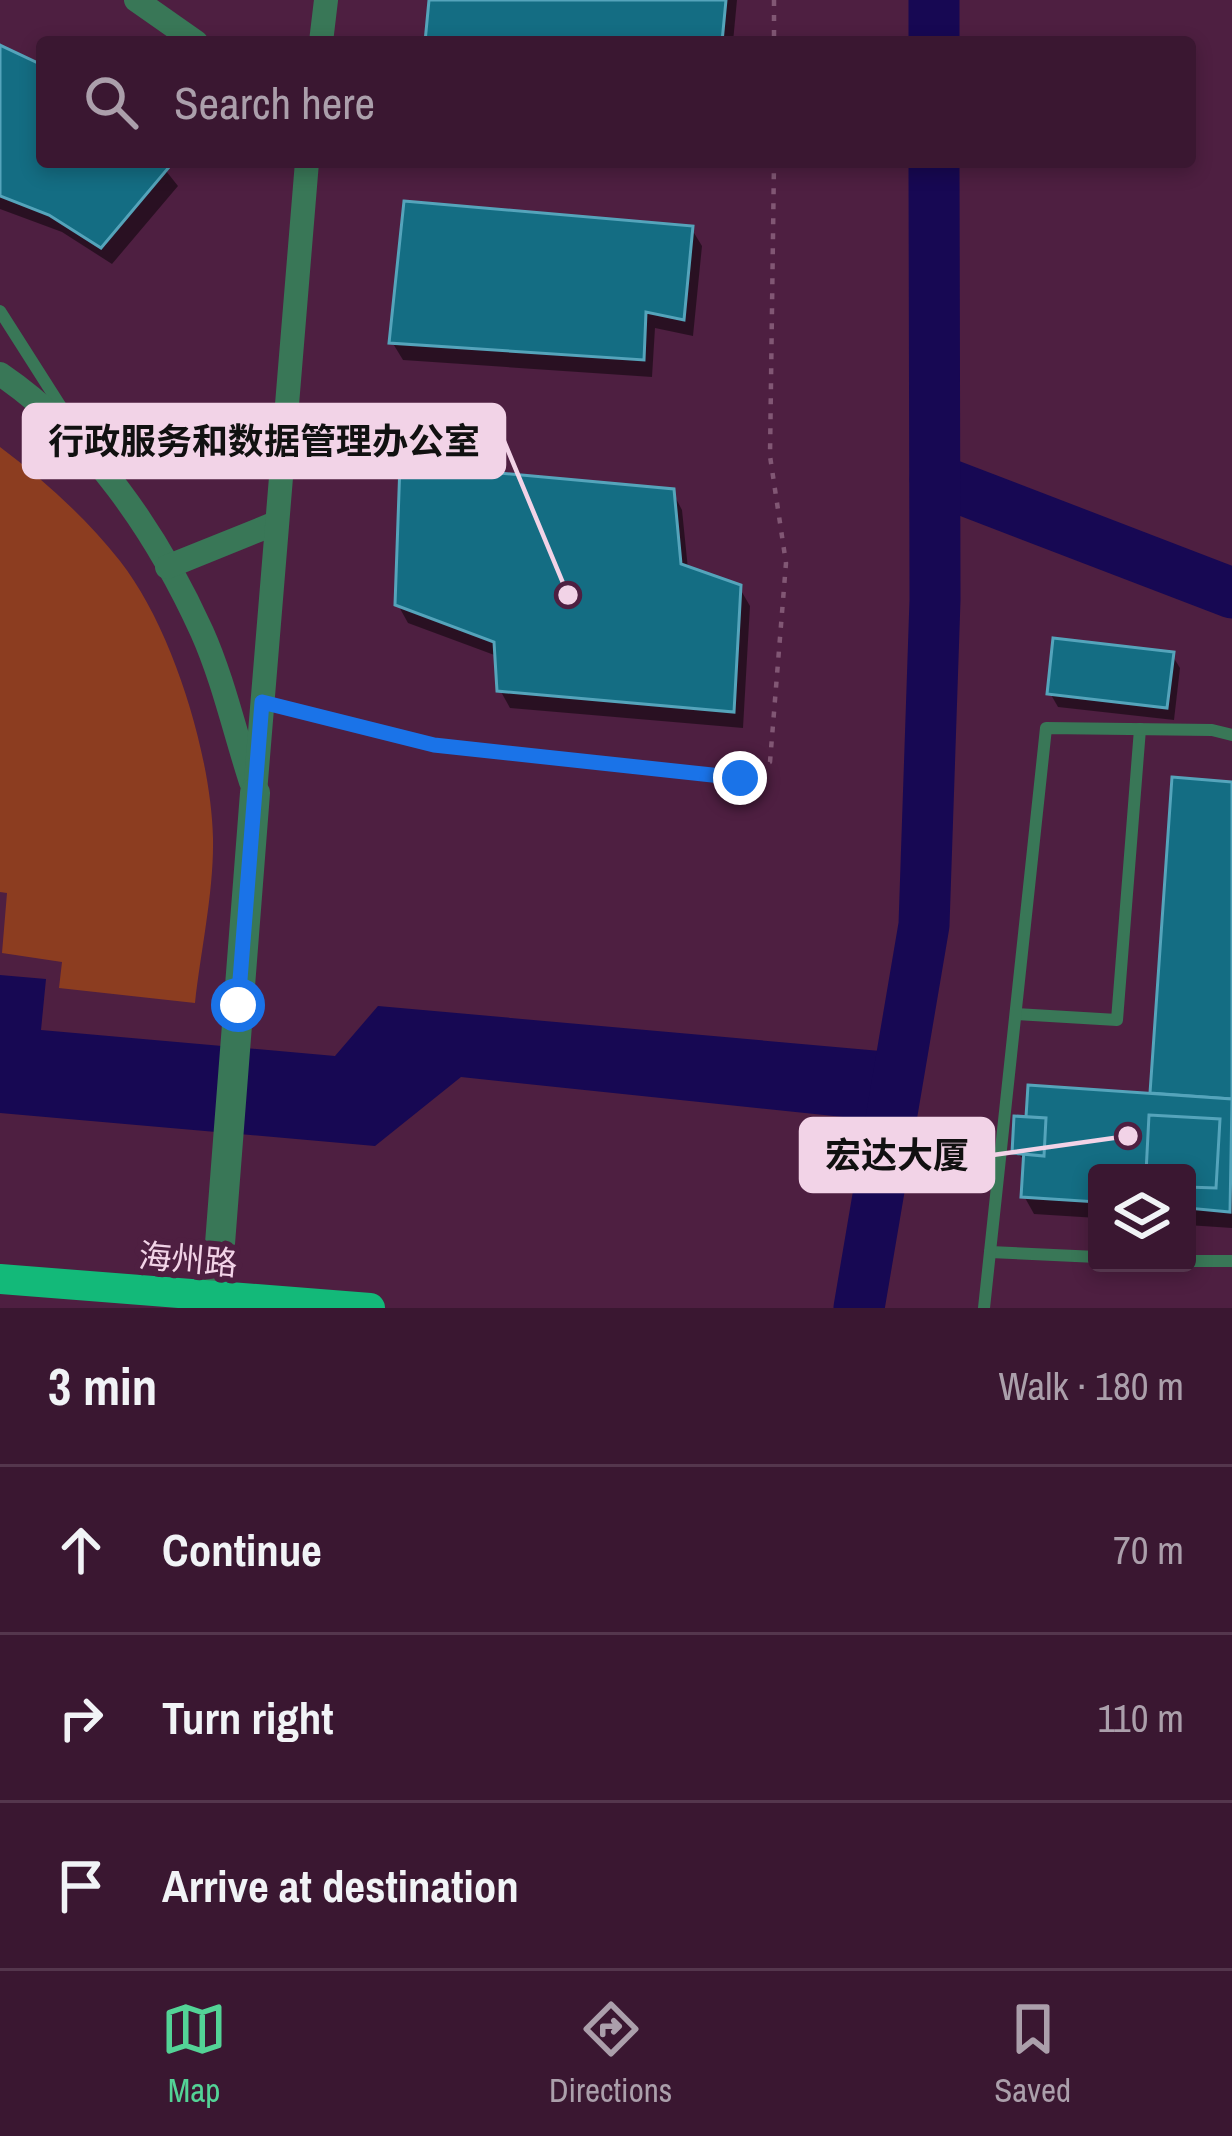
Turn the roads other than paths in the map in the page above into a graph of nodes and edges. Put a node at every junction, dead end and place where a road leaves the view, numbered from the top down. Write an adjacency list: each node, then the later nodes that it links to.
1 (136, 0): 3 (street)
2 (326, 0): 4 (street)
3 (187, 36)
4 (322, 36)
5 (306, 168): 9 (street)
6 (0, 310): 8 (lane)
7 (0, 374): 8 (street)
8 (88, 449): 10 (street)
9 (276, 524): 10 (street); 13 (street)
10 (167, 567): 13 (street)
11 (1140, 729): 12 (lane); 14 (lane); 14 (lane)
12 (1232, 735)
13 (255, 793): 20 (street)
14 (1016, 1014): 15 (lane)
15 (990, 1252): 16 (lane); 22 (lane)
16 (1088, 1257)
17 (1196, 1261): 18 (lane)
18 (1232, 1261)
19 (0, 1279): 20 (main road, 海州路)
20 (215, 1303): 21 (main road, 海州路)
21 (370, 1308)
22 (984, 1308)

